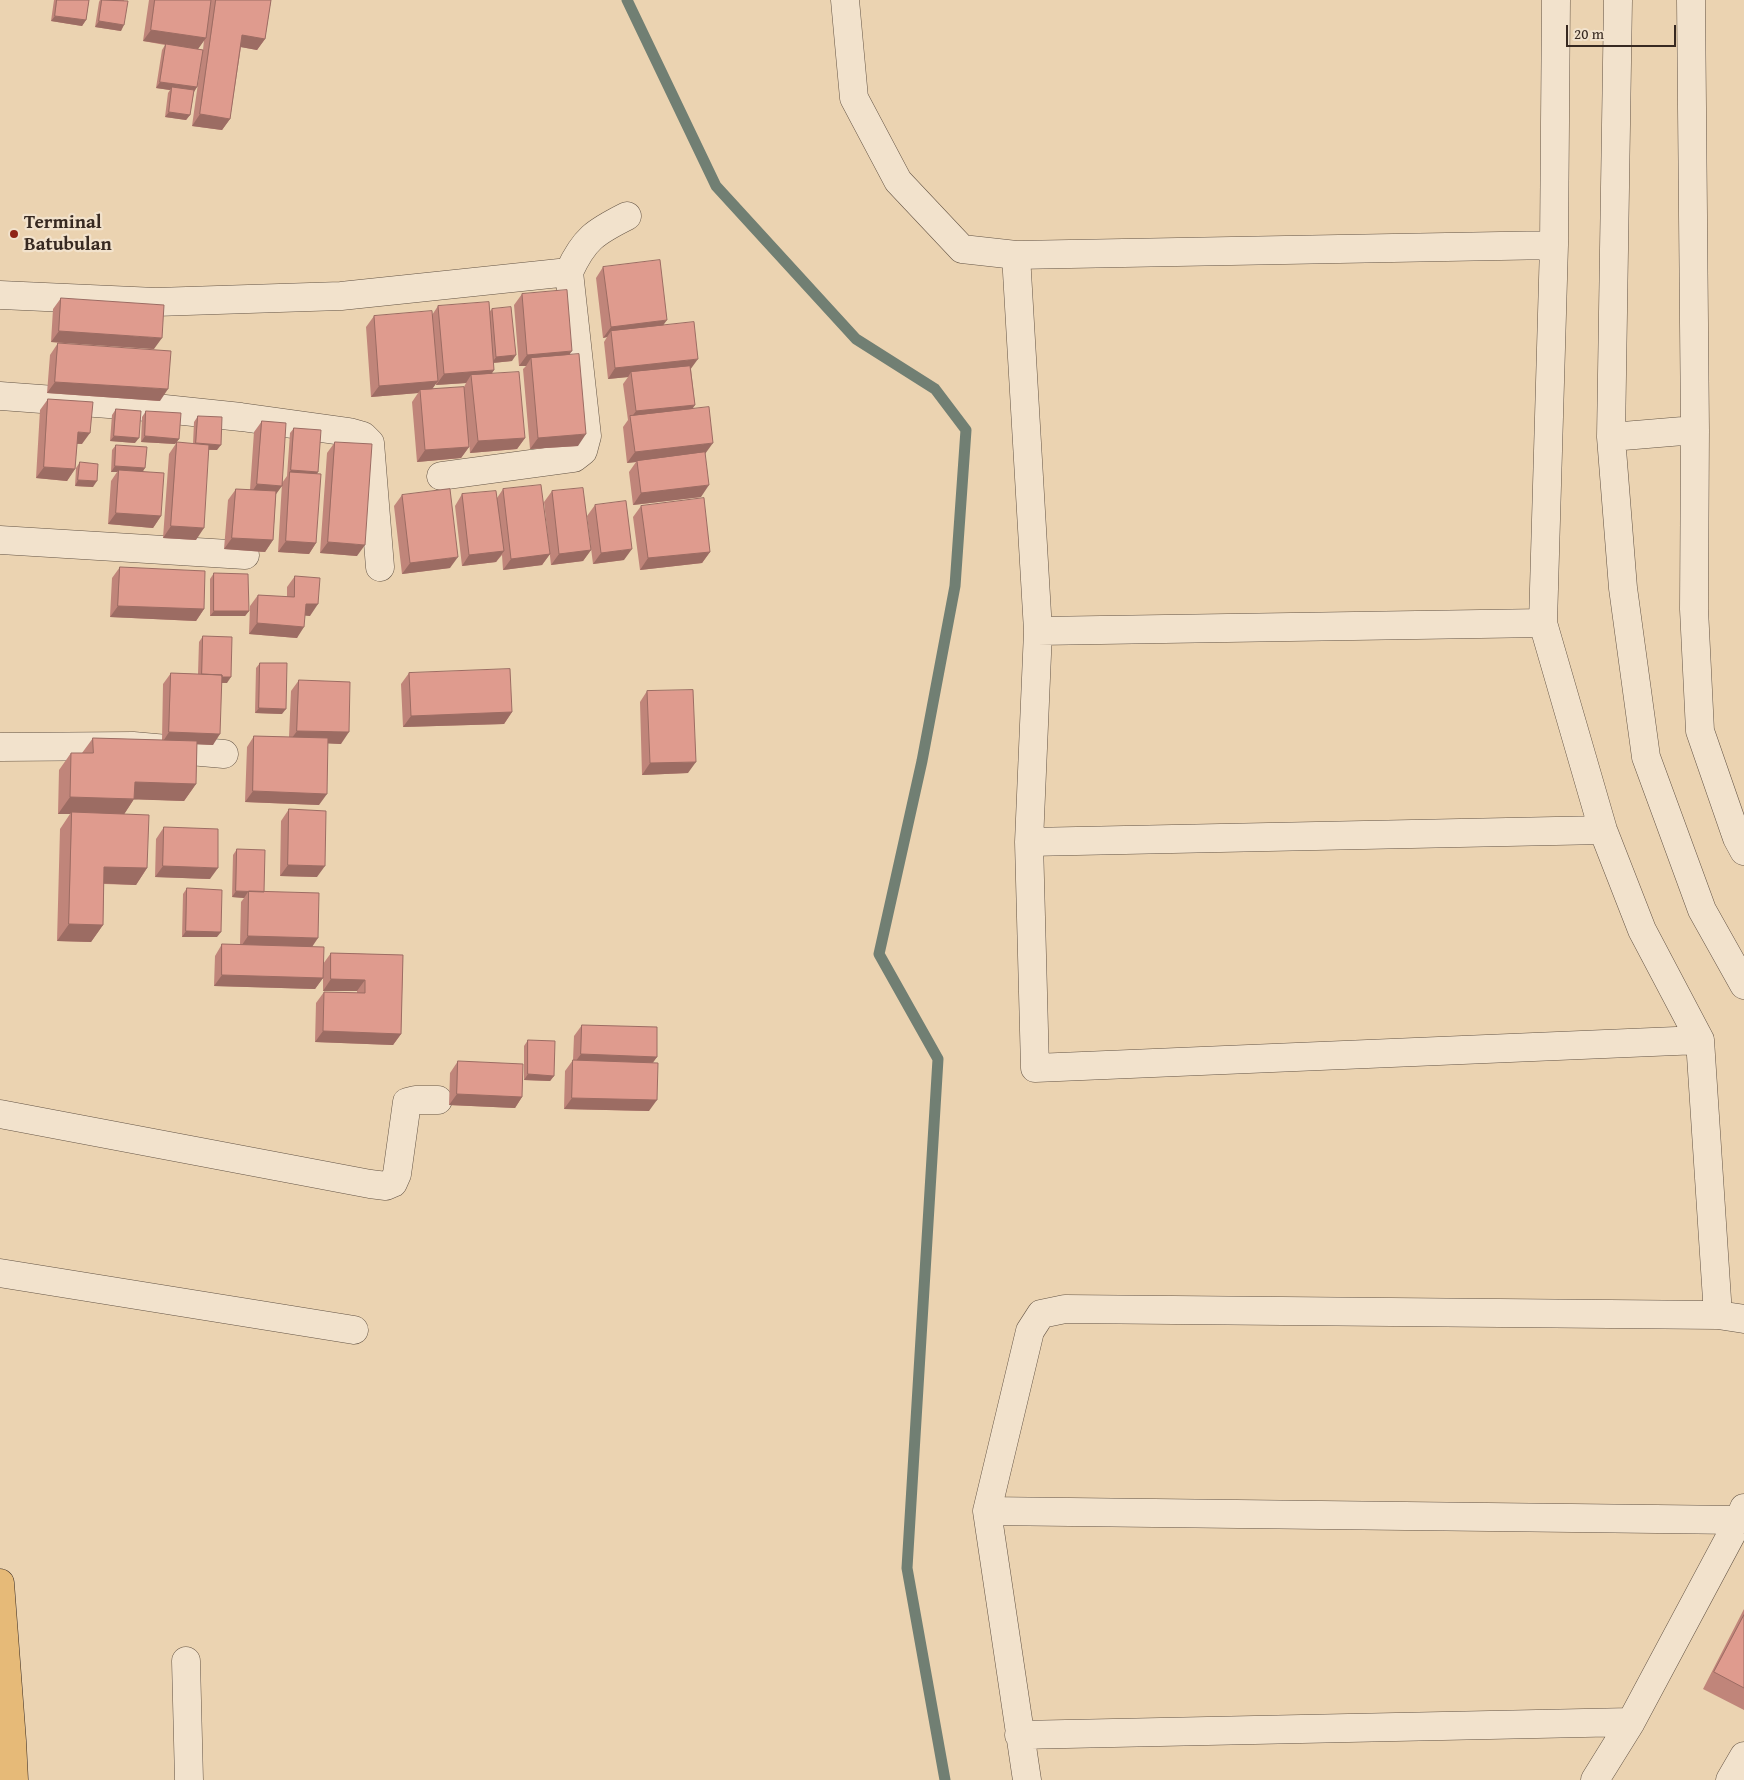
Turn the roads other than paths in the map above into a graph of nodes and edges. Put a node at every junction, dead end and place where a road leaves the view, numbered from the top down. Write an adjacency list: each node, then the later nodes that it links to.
1 (844, 0): 7 (street)
2 (1556, 0): 6 (street)
3 (1618, 0): 12 (street)
4 (1691, 0): 11 (street)
5 (627, 216): 8 (street)
6 (1554, 245): 7 (street); 17 (street)
7 (1016, 255): 18 (street)
8 (568, 272): 9 (street); 13 (street)
9 (0, 295)
10 (0, 396): 16 (street)
11 (1695, 430): 12 (street); 23 (street)
12 (1611, 437): 24 (street)
13 (441, 476)
14 (0, 540): 15 (street)
15 (245, 555)
16 (380, 567)
17 (1543, 624): 18 (street); 21 (street)
18 (1038, 631): 22 (street)
19 (0, 747): 20 (street)
20 (224, 754)
21 (1603, 830): 22 (street); 25 (street)
22 (1028, 842): 25 (street)
23 (1744, 851)
24 (1744, 985)
25 (1700, 1040): 29 (street)
26 (438, 1100): 27 (street)
27 (0, 1114)
28 (0, 1273): 31 (street)
29 (1718, 1315): 30 (street); 32 (street)
30 (1744, 1319)
31 (354, 1330)
32 (986, 1511): 33 (street); 37 (street)
33 (1741, 1514): 36 (street)
34 (0, 1583): 39 (highway)
35 (186, 1661): 40 (street)
36 (1631, 1722): 37 (street); 42 (street)
37 (1020, 1735): 41 (street)
38 (1744, 1756): 43 (street)
39 (14, 1780)
40 (189, 1780)
41 (1026, 1780)
42 (1595, 1780)
43 (1730, 1780)

